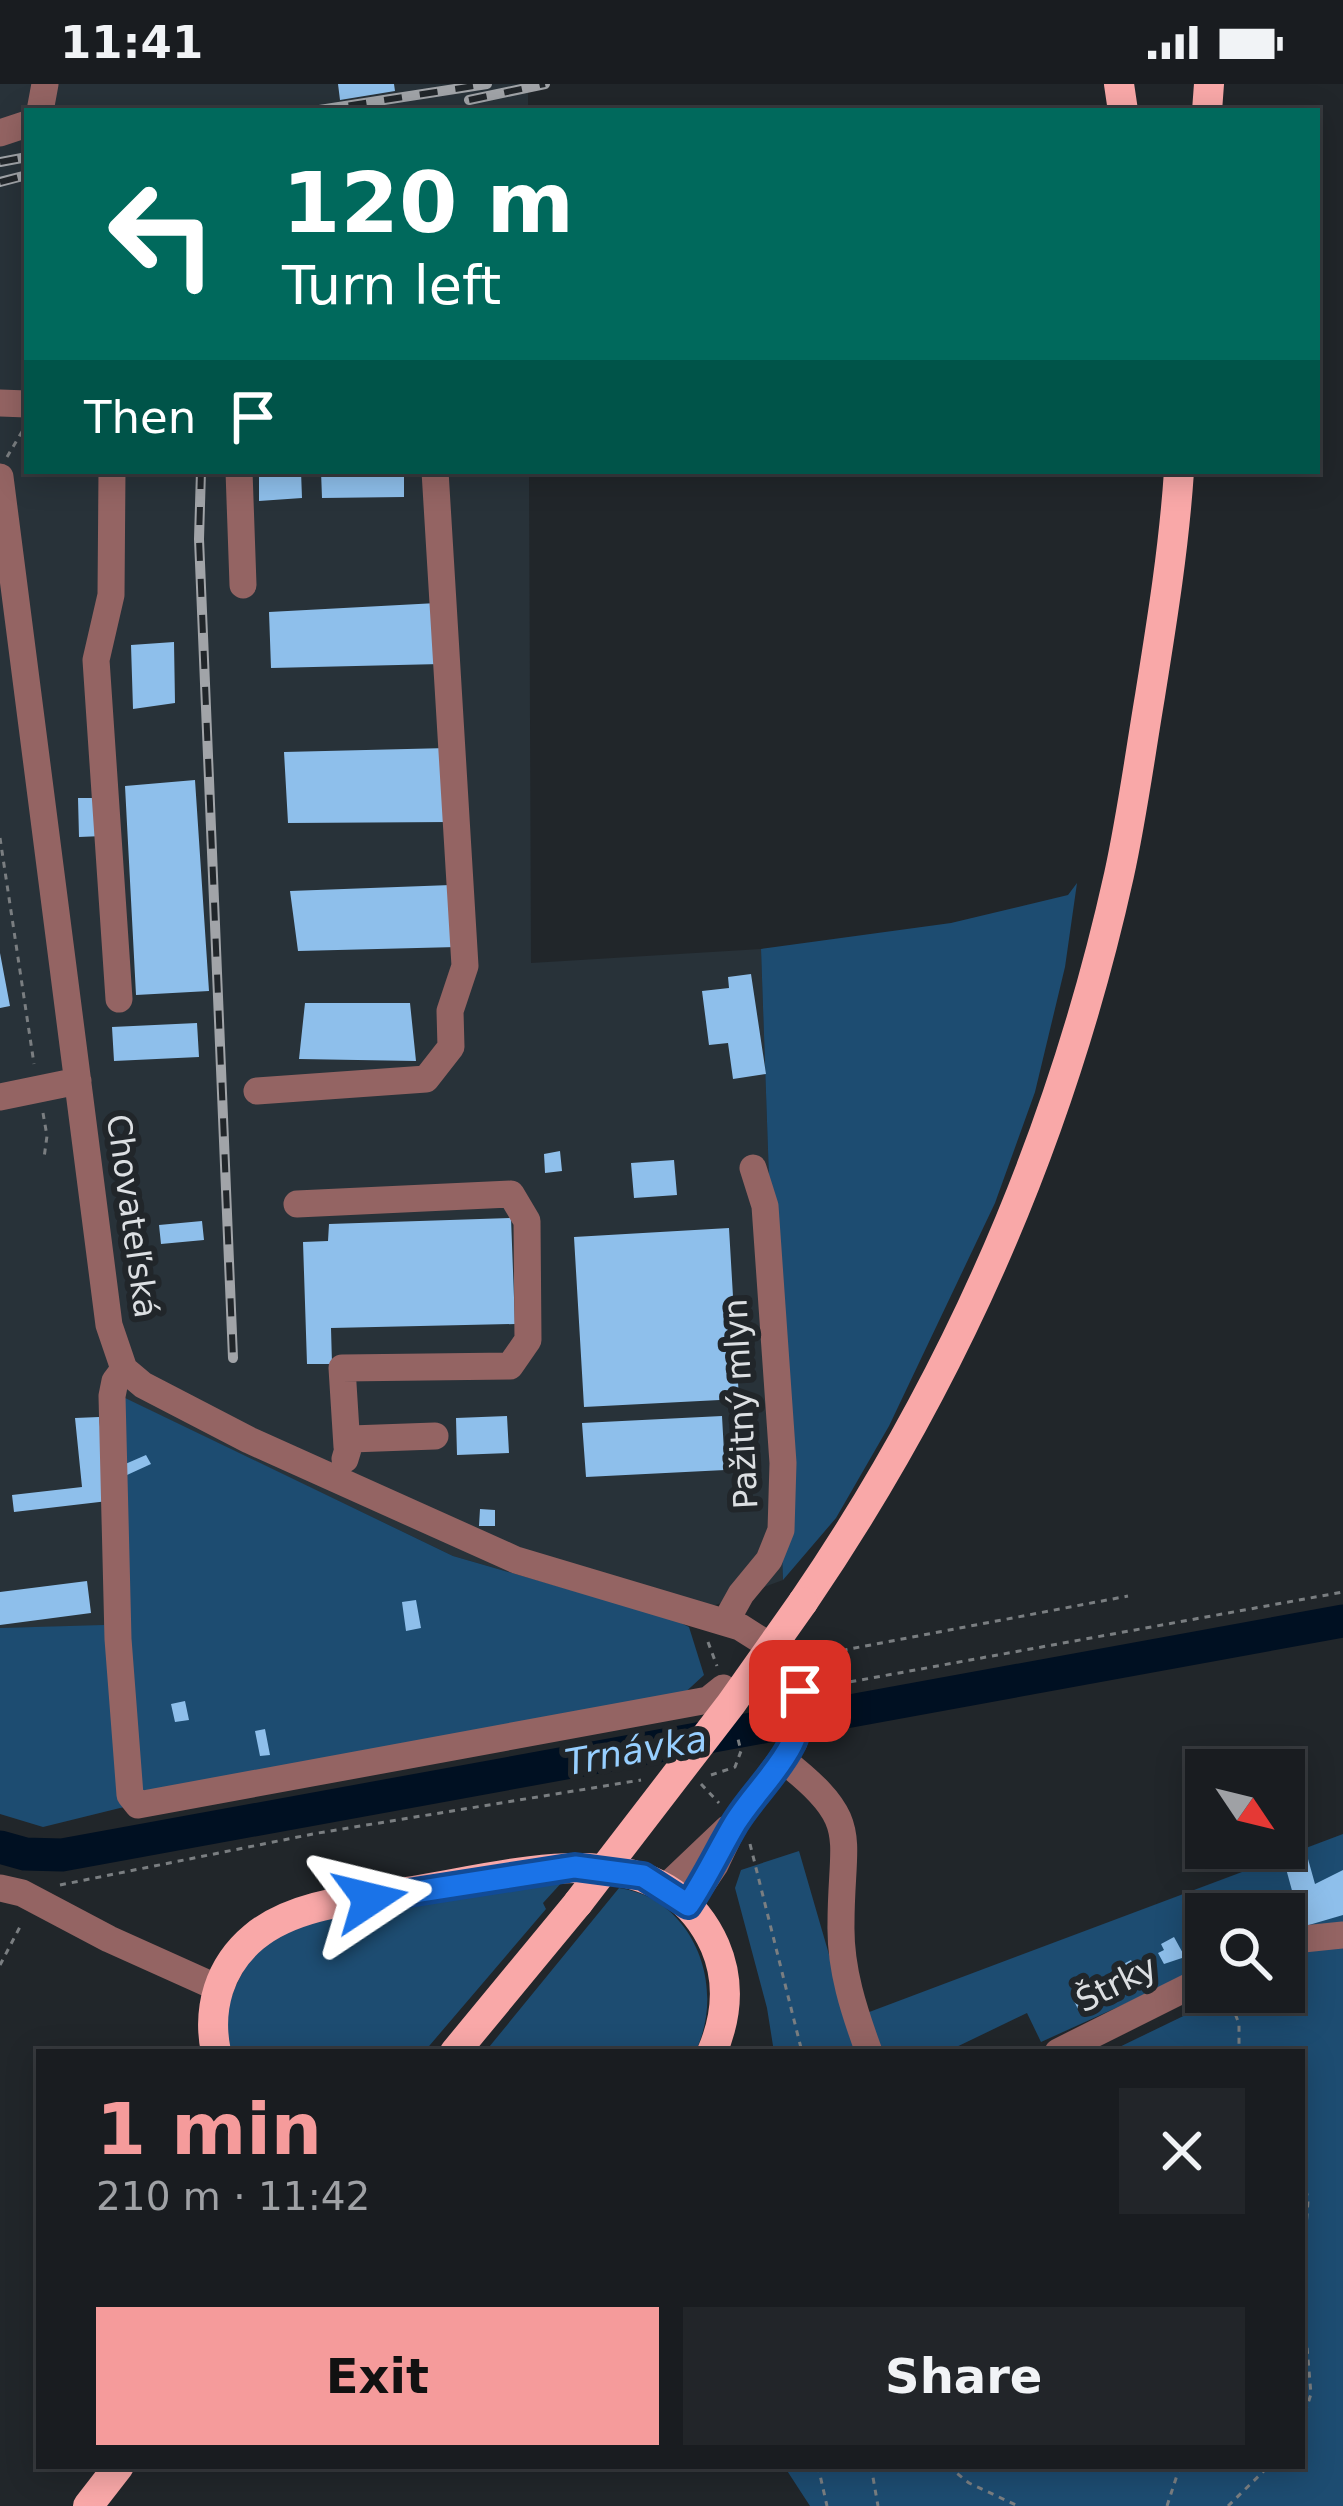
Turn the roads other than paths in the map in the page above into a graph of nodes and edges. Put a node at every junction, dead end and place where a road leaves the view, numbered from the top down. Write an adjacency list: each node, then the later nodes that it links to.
1 (112, 474): 10 (street)
2 (239, 474): 7 (street)
3 (435, 474): 12 (street)
4 (1159, 474): 9 (main road)
5 (1179, 474): 9 (main road)
6 (0, 477): 8 (street, Chovateľská)
7 (243, 585)
8 (14, 691): 11 (street, Chovateľská)
9 (1150, 694): 30 (main road, bridge)
10 (118, 999)
11 (77, 1081): 13 (street); 16 (street, Chovateľská)
12 (257, 1091)
13 (0, 1097)
14 (754, 1168): 20 (street, Pažitný mlyn)
15 (297, 1204): 18 (street)
16 (124, 1369): 19 (street, Chovateľská); 21 (street)
17 (435, 1436): 18 (street)
18 (347, 1447): 19 (street)
19 (344, 1482): 20 (street, Chovateľská)
20 (715, 1629): 22 (street, Chovateľská)
21 (723, 1688)
22 (788, 1751): 24 (street); 32 (street)
23 (11, 1890): 27 (street)
24 (676, 1896): 27 (main road); 31 (main road)
25 (1343, 1935): 26 (street)
26 (1305, 1939)
27 (218, 1988): 29 (main road)
28 (1185, 1988): 33 (street, Štrky)
29 (215, 2049)
30 (456, 2049)
31 (713, 2049)
32 (868, 2049)
33 (1064, 2049)
34 (117, 2469): 35 (main road)
35 (88, 2506)

